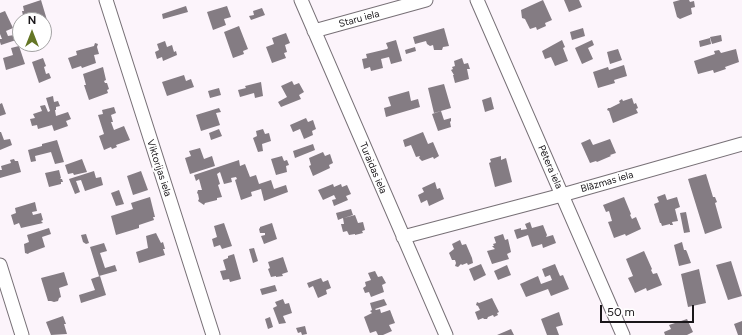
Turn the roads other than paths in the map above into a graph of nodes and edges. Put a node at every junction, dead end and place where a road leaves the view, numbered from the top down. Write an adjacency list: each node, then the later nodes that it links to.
1 (106, 0): 11 (street, Viktorijas iela)
2 (301, 0): 5 (street, Turaidas iela)
3 (426, 0): 5 (street, Staru iela)
4 (477, 0): 7 (street, Pētera iela)
5 (314, 31): 8 (street, Turaidas iela)
6 (742, 144): 7 (street, Blāzmas iela)
7 (562, 195): 8 (street, Blāzmas iela); 13 (street, Pētera iela)
8 (402, 237): 12 (street, Turaidas iela)
9 (0, 265): 10 (street)
10 (22, 335)
11 (213, 335)
12 (446, 335)
13 (623, 335)

